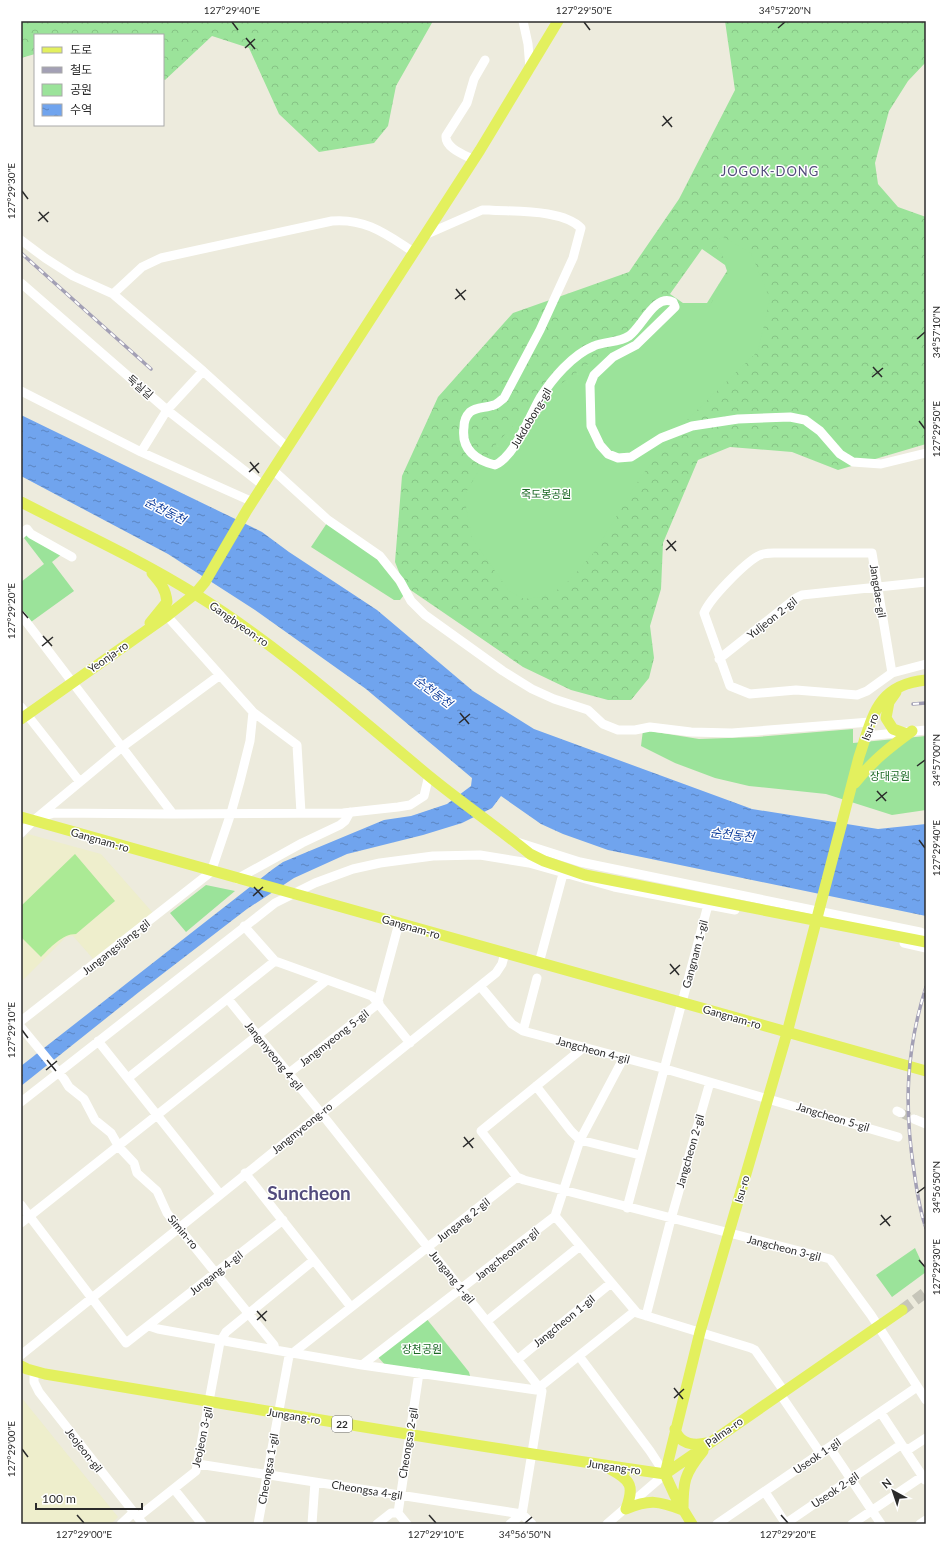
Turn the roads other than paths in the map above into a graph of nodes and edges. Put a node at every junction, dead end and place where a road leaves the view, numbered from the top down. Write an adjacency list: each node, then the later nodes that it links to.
1 (523, 21): 6 (street)
2 (558, 21): 4 (main road)
3 (565, 21): 4 (main road)
4 (547, 41): 6 (main road, Yeonja-ro)
5 (485, 60): 7 (street)
6 (530, 69): 7 (main road, Yeonja-ro)
7 (474, 160): 8 (main road, Yeonja-ro)
8 (426, 235): 10 (main road, Yeonja-ro); 18 (street, Jukdobong-gil)
9 (21, 240): 12 (street)
10 (414, 252): 12 (street); 16 (main road, Yeonja-ro)
11 (21, 283): 15 (street, 둑실길)
12 (113, 294): 13 (street)
13 (203, 371): 15 (street); 16 (street)
14 (21, 391): 17 (street)
15 (167, 410): 17 (street); 20 (street, 둑실길)
16 (288, 448): 19 (main road, Yeonja-ro)
17 (141, 452): 22 (street)
18 (926, 453)
19 (274, 470): 20 (main road, Yeonja-ro); 41 (street)
20 (264, 486): 22 (main road, Yeonja-ro)
21 (21, 502): 25 (main road, Gangbyeon-ro)
22 (250, 506): 28 (main road, Yeonja-ro)
23 (21, 534): 24 (street)
24 (72, 557)
25 (146, 567): 28 (main road, Gangbyeon-ro); 31 (main road)
26 (926, 582): 27 (street, Yuljeon 2-gil)
27 (877, 587): 32 (street, Yuljeon 2-gil); 32 (street, Jangdae-gil); 34 (street, Jangdae-gil)
28 (195, 594): 30 (main road, Yeonja-ro); 46 (main road, Gangbyeon-ro)
29 (21, 615): 37 (street)
30 (167, 616): 31 (main road, Yeonja-ro); 35 (street)
31 (139, 635): 37 (main road, Yeonja-ro)
32 (720, 659): 34 (street, Jangdae-gil)
33 (926, 664): 34 (street)
34 (892, 673)
35 (220, 675): 39 (street); 45 (street)
36 (926, 680): 38 (main road, Isu-ro)
37 (72, 682): 40 (main road, Yeonja-ro); 45 (street)
38 (913, 682): 41 (main road, Isu-ro); 43 (main road)
39 (254, 712): 50 (street); 51 (street)
40 (23, 714): 47 (street)
41 (870, 722): 44 (main road, Isu-ro)
42 (926, 730): 43 (street)
43 (908, 732): 44 (street); 48 (main road)
44 (866, 736): 48 (main road, Isu-ro)
45 (122, 747): 47 (street); 52 (street)
46 (432, 778): 49 (street); 56 (main road, Gangbyeon-ro)
47 (80, 782): 54 (street)
48 (852, 786): 64 (main road, Isu-ro)
49 (350, 812): 51 (street); 60 (street)
50 (231, 813): 51 (street); 52 (street); 57 (street)
51 (301, 813)
52 (173, 814): 54 (street)
53 (21, 817): 54 (main road, Gangnam-ro)
54 (33, 821): 55 (street); 57 (main road, Gangnam-ro)
55 (21, 833)
56 (514, 841): 59 (main road); 61 (main road); 64 (street)
57 (211, 872): 60 (main road, Gangnam-ro); 78 (street, Jungangsijang-gil)
58 (563, 874): 59 (street); 62 (street); 63 (street); 71 (street)
59 (585, 874): 61 (main road)
60 (243, 880): 62 (main road, Gangnam-ro)
61 (682, 891): 68 (main road)
62 (288, 892): 65 (main road, Gangnam-ro); 67 (street)
63 (708, 905): 66 (street); 77 (street, Gangnam 1-gil)
64 (819, 908): 66 (main road, Isu-ro); 68 (street)
65 (399, 923): 69 (main road, Gangnam-ro); 76 (street)
66 (814, 925): 68 (street); 81 (main road, Isu-ro)
67 (244, 926): 70 (street); 83 (street)
68 (924, 944)
69 (505, 953): 71 (main road, Gangnam-ro); 74 (street, Jangmyeong-ro)
70 (275, 961): 73 (street); 75 (street)
71 (539, 963): 77 (main road, Gangnam-ro)
72 (537, 978): 80 (street)
73 (327, 980): 76 (street); 82 (street)
74 (480, 986): 80 (street, Jangcheon 4-gil); 84 (street, Jangmyeong-ro)
75 (228, 999): 82 (street, Jangmyeong 4-gil); 91 (street)
76 (378, 1002): 84 (street); 90 (street, Jangmyeong 5-gil)
77 (682, 1002): 81 (main road, Gangnam-ro); 87 (street)
78 (21, 1021)
79 (21, 1027): 88 (street, Simin-ro)
80 (523, 1031): 85 (street, Jangcheon 4-gil)
81 (787, 1033): 89 (main road, Gangnam-ro); 94 (main road, Isu-ro)
82 (257, 1035): 90 (street, Jangmyeong 4-gil); 97 (street)
83 (98, 1041): 88 (street); 91 (street)
84 (410, 1043): 96 (street, Jangmyeong-ro)
85 (583, 1048): 86 (street, Jangcheon 4-gil); 93 (street)
86 (623, 1059): 87 (street, Jangcheon 4-gil); 101 (street)
87 (664, 1069): 92 (street, Jangcheon 4-gil); 103 (street)
88 (57, 1070): 95 (street); 102 (street, Simin-ro)
89 (926, 1071)
90 (289, 1073): 96 (street, Jangmyeong 4-gil)
91 (128, 1078): 97 (street)
92 (710, 1082): 94 (street, Jangcheon 4-gil); 112 (street, Jangcheon 2-gil)
93 (536, 1086): 101 (street); 105 (street)
94 (768, 1098): 100 (street, Jangcheon 5-gil); 116 (main road, Isu-ro)
95 (21, 1102)
96 (321, 1113): 104 (street, Jangmyeong-ro); 118 (street, Jungang 1-gil)
97 (158, 1115): 102 (street); 107 (street)
98 (914, 1119): 99 (street)
99 (926, 1124)
100 (898, 1137)
101 (580, 1140): 103 (street); 106 (street)
102 (119, 1147): 111 (street); 115 (street, Simin-ro)
103 (640, 1155): 109 (street)
104 (245, 1173): 107 (street, Jangmyeong-ro); 113 (street)
105 (517, 1177): 106 (street); 118 (street, Jungang 2-gil)
106 (564, 1192): 109 (street); 110 (street)
107 (220, 1194): 115 (street, Jangmyeong-ro)
108 (21, 1205): 111 (street)
109 (627, 1208): 112 (street)
110 (555, 1216): 117 (street); 122 (street, Jangcheonan-gil)
111 (30, 1217): 114 (street); 123 (street)
112 (671, 1219): 116 (street); 128 (street)
113 (283, 1220): 119 (street); 120 (street, Jungang 4-gil)
114 (21, 1224)
115 (179, 1227): 120 (street, Simin-ro); 123 (street, Jangmyeong-ro)
116 (729, 1234): 131 (street, Jangcheon 3-gil); 132 (main road, Isu-ro)
117 (580, 1246): 121 (street); 129 (street)
118 (428, 1248): 122 (street, Jungang 1-gil); 124 (street, Jungang 2-gil)
119 (314, 1260): 124 (street); 127 (street)
120 (217, 1273): 127 (street, Simin-ro); 130 (street, Jungang 4-gil)
121 (611, 1283): 126 (street); 138 (street, Jangcheon 1-gil)
122 (461, 1290): 129 (street, Jungang 1-gil); 139 (street, Jangcheonan-gil)
123 (90, 1298): 130 (street, Jungang 4-gil); 136 (street, Jangmyeong-ro)
124 (351, 1307): 135 (street, Jungang 2-gil)
125 (902, 1310): 131 (main road, Palma-ro)
126 (635, 1311): 128 (street); 137 (street)
127 (248, 1313): 133 (street); 134 (street, Simin-ro)
128 (646, 1316): 132 (street)
129 (487, 1322): 138 (street, Jungang 1-gil)
130 (149, 1326): 133 (street)
131 (878, 1326): 143 (street, Jangcheon 3-gil); 145 (main road, Palma-ro)
132 (700, 1332): 145 (street); 150 (main road, Isu-ro)
133 (220, 1342): 134 (street); 147 (street, Jeojeon 3-gil)
134 (275, 1350): 135 (street)
135 (291, 1353): 139 (street); 149 (street)
136 (21, 1355)
137 (579, 1356): 144 (street); 161 (street)
138 (517, 1360): 144 (street, Jungang 1-gil)
139 (362, 1365): 142 (street)
140 (21, 1366): 141 (main road, Jungang-ro / 22)
141 (34, 1372): 147 (main road, Jungang-ro / 22); 173 (street, Jeojeon-gil)
142 (419, 1373): 144 (street); 151 (street, Cheongsa 2-gil)
143 (917, 1387): 146 (street, Jangcheon 3-gil); 148 (street, Useok 1-gil)
144 (540, 1388): 157 (street)
145 (782, 1393): 153 (main road, Palma-ro); 156 (street)
146 (926, 1400)
147 (209, 1401): 149 (main road, Jungang-ro / 22); 158 (street, Jeojeon 3-gil)
148 (881, 1413): 154 (street, Useok 1-gil); 155 (street)
149 (278, 1414): 151 (main road, Jungang-ro / 22); 160 (street, Cheongsa 1-gil)
150 (675, 1429): 153 (main road); 161 (main road, Isu-ro)
151 (410, 1435): 157 (main road, Jungang-ro / 22); 167 (street, Cheongsa 2-gil)
152 (926, 1438): 155 (street, Useok 2-gil)
153 (711, 1442): 161 (main road, Palma-ro); 169 (main road)
154 (830, 1448): 156 (street, Useok 1-gil); 163 (street)
155 (904, 1449): 162 (street); 163 (street, Useok 2-gil)
156 (821, 1454): 166 (street, Useok 1-gil)
157 (532, 1455): 159 (main road, Jungang-ro / 22); 172 (street)
158 (198, 1464): 160 (street, Cheongsa 4-gil); 165 (street, Jeojeon 3-gil)
159 (604, 1465): 161 (main road, Jungang-ro / 22); 168 (main road)
160 (267, 1474): 164 (street, Cheongsa 4-gil); 177 (street, Cheongsa 1-gil)
161 (665, 1474): 168 (street); 169 (main road)
162 (924, 1479): 170 (street)
163 (851, 1480): 170 (street); 186 (street, Useok 2-gil)
164 (315, 1482): 167 (street, Cheongsa 4-gil); 178 (street)
165 (174, 1489): 173 (street, Jeojeon 3-gil); 176 (street)
166 (765, 1492): 185 (street, Useok 1-gil); 186 (street)
167 (400, 1496): 171 (street, Cheongsa 2-gil); 172 (street, Cheongsa 4-gil)
168 (626, 1509): 169 (main road); 183 (street)
169 (683, 1510): 184 (main road)
170 (872, 1511): 187 (street); 188 (street)
171 (398, 1513): 179 (street); 180 (street)
172 (522, 1514): 181 (street); 182 (street)
173 (138, 1518): 175 (street, Jeojeon 3-gil)
174 (926, 1520): 189 (street)
175 (121, 1524)
176 (202, 1524)
177 (258, 1524)
178 (312, 1524)
179 (377, 1524)
180 (407, 1524)
181 (510, 1524)
182 (532, 1524)
183 (607, 1524)
184 (692, 1524)
185 (716, 1524)
186 (786, 1524)
187 (852, 1524)
188 (881, 1524)
189 (920, 1524)

